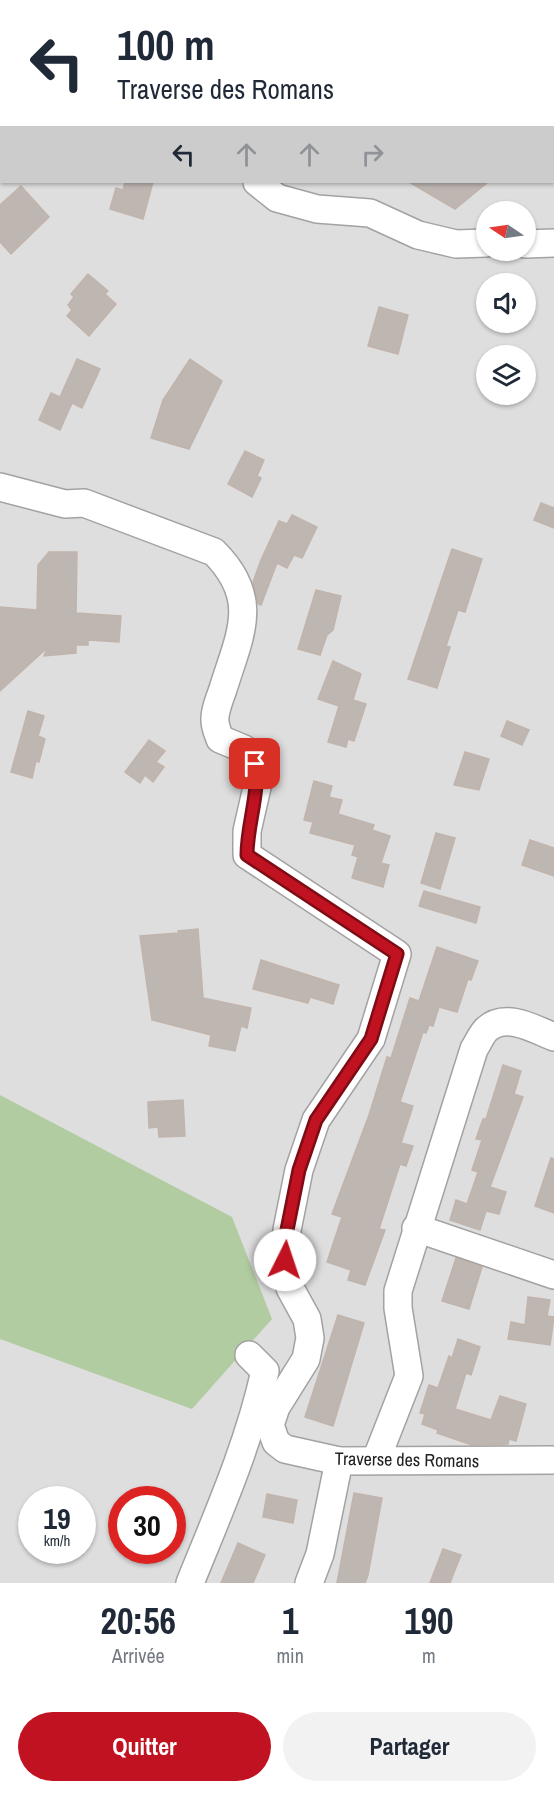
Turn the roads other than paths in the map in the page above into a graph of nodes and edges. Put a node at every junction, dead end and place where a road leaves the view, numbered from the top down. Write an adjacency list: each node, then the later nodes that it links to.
1 (258, 183): 2 (street)
2 (476, 243)
3 (554, 243): 4 (street)
4 (536, 244)
5 (0, 487): 11 (street, Traverse des Romans)
6 (554, 1037): 7 (street)
7 (416, 1228): 8 (street); 10 (street)
8 (554, 1275)
9 (249, 1355): 13 (street)
10 (376, 1460): 11 (street, Traverse des Romans); 12 (street, Traverse des Romans)
11 (339, 1461): 14 (street)
12 (554, 1461)
13 (190, 1583)
14 (309, 1583)

